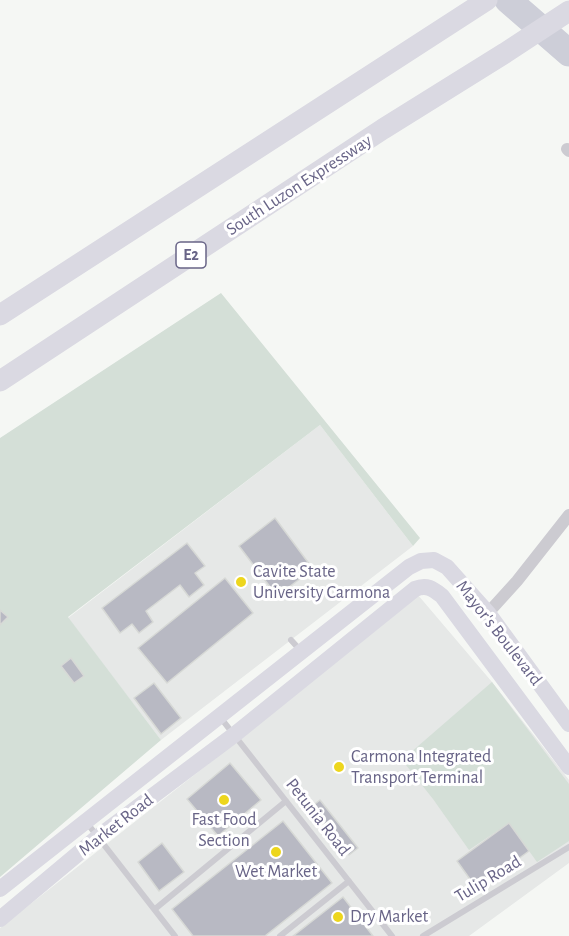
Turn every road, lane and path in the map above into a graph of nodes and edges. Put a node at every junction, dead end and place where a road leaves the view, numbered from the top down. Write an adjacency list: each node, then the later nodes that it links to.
1 (479, 5): 3 (highway)
2 (569, 11): 4 (highway, South Luzon Expressway / E2)
3 (0, 315)
4 (0, 381)
5 (569, 515): 6 (street)
6 (488, 613): 7 (main road, Mayor's Boulevard); 8 (main road, Mayor's Boulevard)
7 (220, 717): 9 (lane, Petunia Road); 12 (main road, Market Road)
8 (569, 724)
9 (234, 735): 10 (main road, Mayor's Boulevard); 11 (lane, Petunia Road); 13 (main road, Market Road)
10 (569, 766)
11 (286, 801): 15 (lane, Petunia Road); 17 (lane)
12 (86, 821): 13 (lane); 16 (main road, Market Road)
13 (98, 837): 17 (lane); 18 (main road, Market Road)
14 (569, 847): 22 (lane, Tulip Road)
15 (348, 881): 20 (lane); 21 (lane, Petunia Road)
16 (0, 889)
17 (155, 909): 19 (lane)
18 (0, 919)
19 (176, 936)
20 (280, 936)
21 (392, 936)
22 (423, 936)

